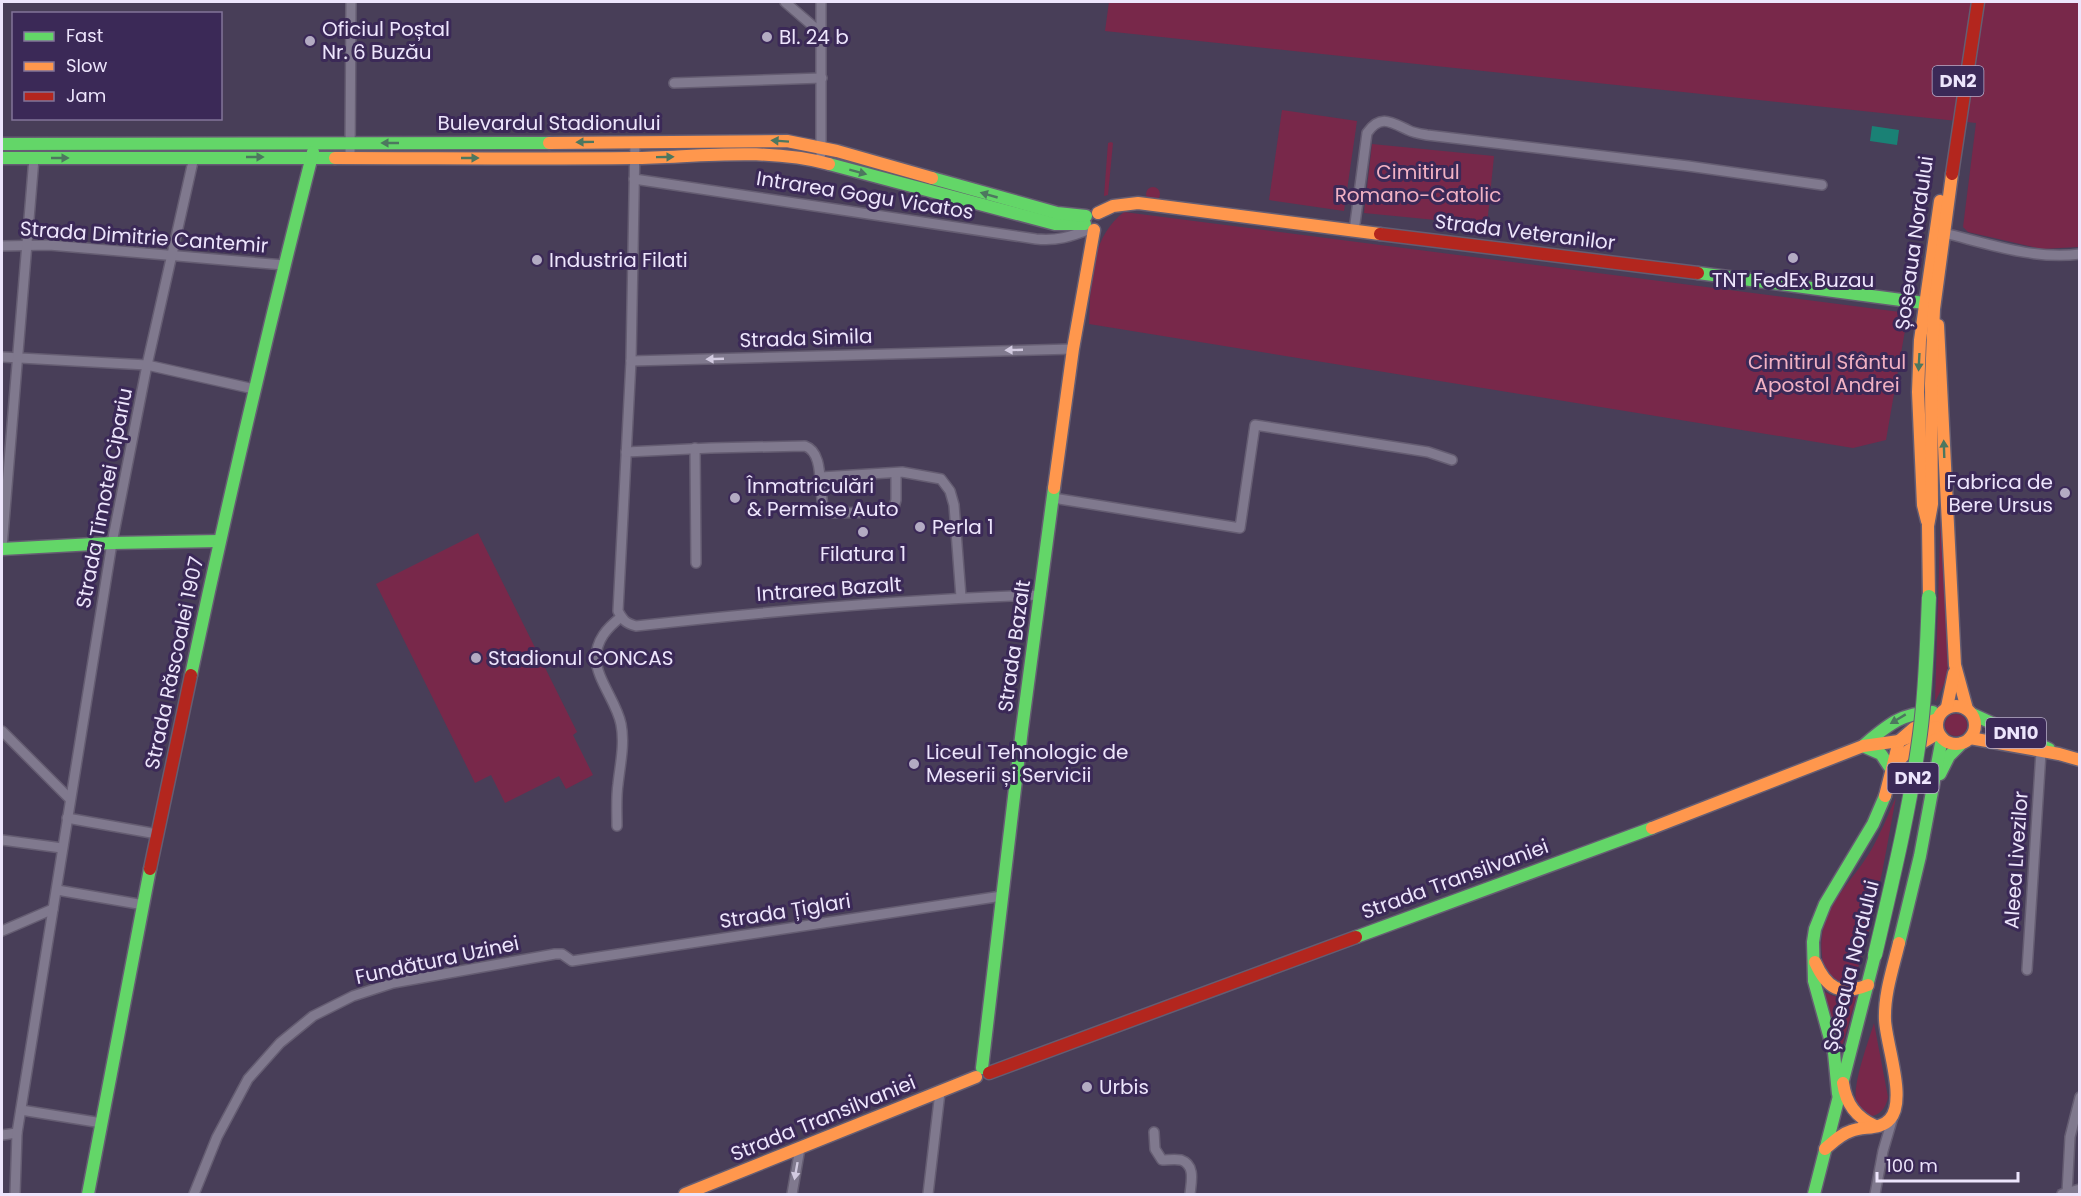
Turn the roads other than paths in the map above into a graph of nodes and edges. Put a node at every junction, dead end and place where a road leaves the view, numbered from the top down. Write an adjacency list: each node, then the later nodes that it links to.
1 (351, 2): 12 (street)
2 (785, 2): 6 (street)
3 (821, 2): 6 (street)
4 (1970, 2): 29 (main road, Șoseaua Nordului / DN2)
5 (1978, 2): 23 (main road, Șoseaua Nordului / DN2)
6 (821, 33): 7 (street)
7 (822, 78): 8 (street); 11 (street)
8 (675, 83)
9 (635, 142): 11 (main road, Bulevardul Stadionului, one-way to 9); 12 (main road, Bulevardul Stadionului, one-way to 12); 17 (street)
10 (2, 144): 13 (main road, Bulevardul Stadionului)
11 (821, 147): 18 (street); 21 (main road, Bulevardul Stadionului, one-way to 11)
12 (350, 150): 13 (main road, Bulevardul Stadionului); 17 (main road, Bulevardul Stadionului, one-way to 17)
13 (313, 151): 14 (main road, Bulevardul Stadionului, one-way to 13); 28 (main road, Strada Răscoalei 1907)
14 (194, 157): 16 (main road, Bulevardul Stadionului, one-way to 14); 27 (street, Strada Timotei Cipariu)
15 (2, 158): 16 (main road, Bulevardul Stadionului)
16 (34, 158): 24 (street)
17 (634, 158): 18 (main road, Bulevardul Stadionului, one-way to 18); 19 (street)
18 (820, 162): 21 (main road, Bulevardul Stadionului, one-way to 21)
19 (634, 179): 21 (street, Intrarea Gogu Vicatos); 33 (street)
20 (1822, 185): 22 (street)
21 (1093, 222): 22 (main road, Strada Veteranilor); 30 (main road, Strada Bazalt)
22 (1354, 231): 29 (main road, Strada Veteranilor)
23 (1944, 233): 26 (street); 29 (main road, Șoseaua Nordului / DN2)
24 (26, 245): 25 (street, Strada Dimitrie Cantemir); 27 (street, Strada Dimitrie Cantemir); 31 (street)
25 (2, 246)
26 (2079, 254)
27 (172, 255): 28 (street, Strada Dimitrie Cantemir); 34 (street, Strada Timotei Cipariu)
28 (284, 265): 35 (main road, Strada Răscoalei 1907)
29 (1930, 300): 50 (main road, Șoseaua Nordului, one-way to 29); 76 (main road, Șoseaua Nordului / DN2, bridge)
30 (1073, 349): 33 (street, Strada Simila, one-way to 33); 42 (main road, Strada Bazalt)
31 (16, 356): 32 (street); 34 (street); 36 (street)
32 (2, 357)
33 (630, 361): 38 (street)
34 (147, 365): 35 (street); 44 (street, Strada Timotei Cipariu)
35 (254, 389): 43 (main road, Strada Răscoalei 1907)
36 (5, 447): 45 (street)
37 (695, 448): 38 (street); 41 (street); 46 (street)
38 (626, 452): 49 (street)
39 (1452, 459): 42 (street)
40 (896, 473): 41 (street); 41 (street); 48 (street)
41 (821, 477)
42 (1053, 498): 47 (main road, Strada Bazalt)
43 (219, 541): 44 (main road); 65 (main road, Strada Răscoalei 1907)
44 (112, 543): 45 (main road); 62 (street, Strada Timotei Cipariu)
45 (2, 548)
46 (696, 562)
47 (1041, 595): 48 (street, Intrarea Bazalt); 69 (main road, Strada Bazalt)
48 (961, 597): 49 (street, Intrarea Bazalt)
49 (622, 619): 64 (street)
50 (1955, 665): 51 (main road, Șoseaua Nordului); 52 (main road, Șoseaua Nordului)
51 (1970, 711): 52 (main road); 55 (main road); 58 (main road, DN10)
52 (1940, 723): 54 (main road, Strada Transilvaniei); 55 (main road); 56 (main road, one-way to 56); 60 (main road); 61 (main road, Șoseaua Nordului)
53 (2, 731): 62 (street)
54 (1899, 741): 56 (main road, Strada Transilvaniei); 60 (main road, Șoseaua Nordului)
55 (1966, 741): 57 (main road, DN10); 61 (main road)
56 (1863, 746): 60 (main road); 77 (main road, Strada Transilvaniei)
57 (2041, 752): 58 (main road, DN10); 75 (street, Aleea Livezilor)
58 (2059, 754): 59 (main road, DN10)
59 (2079, 760)
60 (1891, 769): 73 (main road, Șoseaua Nordului)
61 (1933, 788): 83 (main road)
62 (70, 799): 63 (street, Strada Timotei Cipariu)
63 (67, 818): 65 (street); 67 (street, Strada Timotei Cipariu)
64 (617, 826)
65 (158, 834): 70 (main road, Strada Răscoalei 1907)
66 (2, 840): 67 (street)
67 (63, 848): 68 (street, Strada Timotei Cipariu)
68 (57, 890): 70 (street); 71 (street, Strada Timotei Cipariu)
69 (1002, 896): 74 (street, Strada Țiglari); 77 (main road, Strada Bazalt)
70 (144, 905): 84 (main road, Strada Răscoalei 1907)
71 (53, 909): 72 (street); 82 (street, Strada Timotei Cipariu)
72 (2, 931)
73 (1813, 959): 76 (main road); 81 (main road, Șoseaua Nordului)
74 (572, 961): 94 (street, Fundătura Uzinei)
75 (2027, 970)
76 (1868, 985): 78 (main road, Șoseaua Nordului / DN2)
77 (982, 1073): 79 (main road, Strada Transilvaniei)
78 (1843, 1080): 81 (main road, Șoseaua Nordului / DN2); 85 (main road)
79 (940, 1092): 89 (main road, Strada Transilvaniei); 97 (street)
80 (2079, 1097): 101 (street)
81 (1838, 1098): 90 (main road, Șoseaua Nordului / DN2)
82 (21, 1110): 84 (street); 87 (street, Strada Timotei Cipariu)
83 (1893, 1116): 85 (main road); 100 (street)
84 (102, 1124): 93 (main road, Strada Răscoalei 1907)
85 (1876, 1126): 90 (main road)
86 (1154, 1132): 98 (street)
87 (17, 1133): 88 (street); 92 (street, Strada Timotei Cipariu)
88 (2, 1135)
89 (800, 1148): 95 (main road, Strada Transilvaniei); 96 (street, one-way to 96)
90 (1825, 1149): 99 (main road, Șoseaua Nordului / DN2)
91 (2079, 1189): 101 (street)
92 (15, 1194)
93 (88, 1194)
94 (194, 1194)
95 (685, 1194)
96 (792, 1194)
97 (928, 1194)
98 (1190, 1194)
99 (1814, 1194)
100 (1875, 1194)
101 (2064, 1194)

